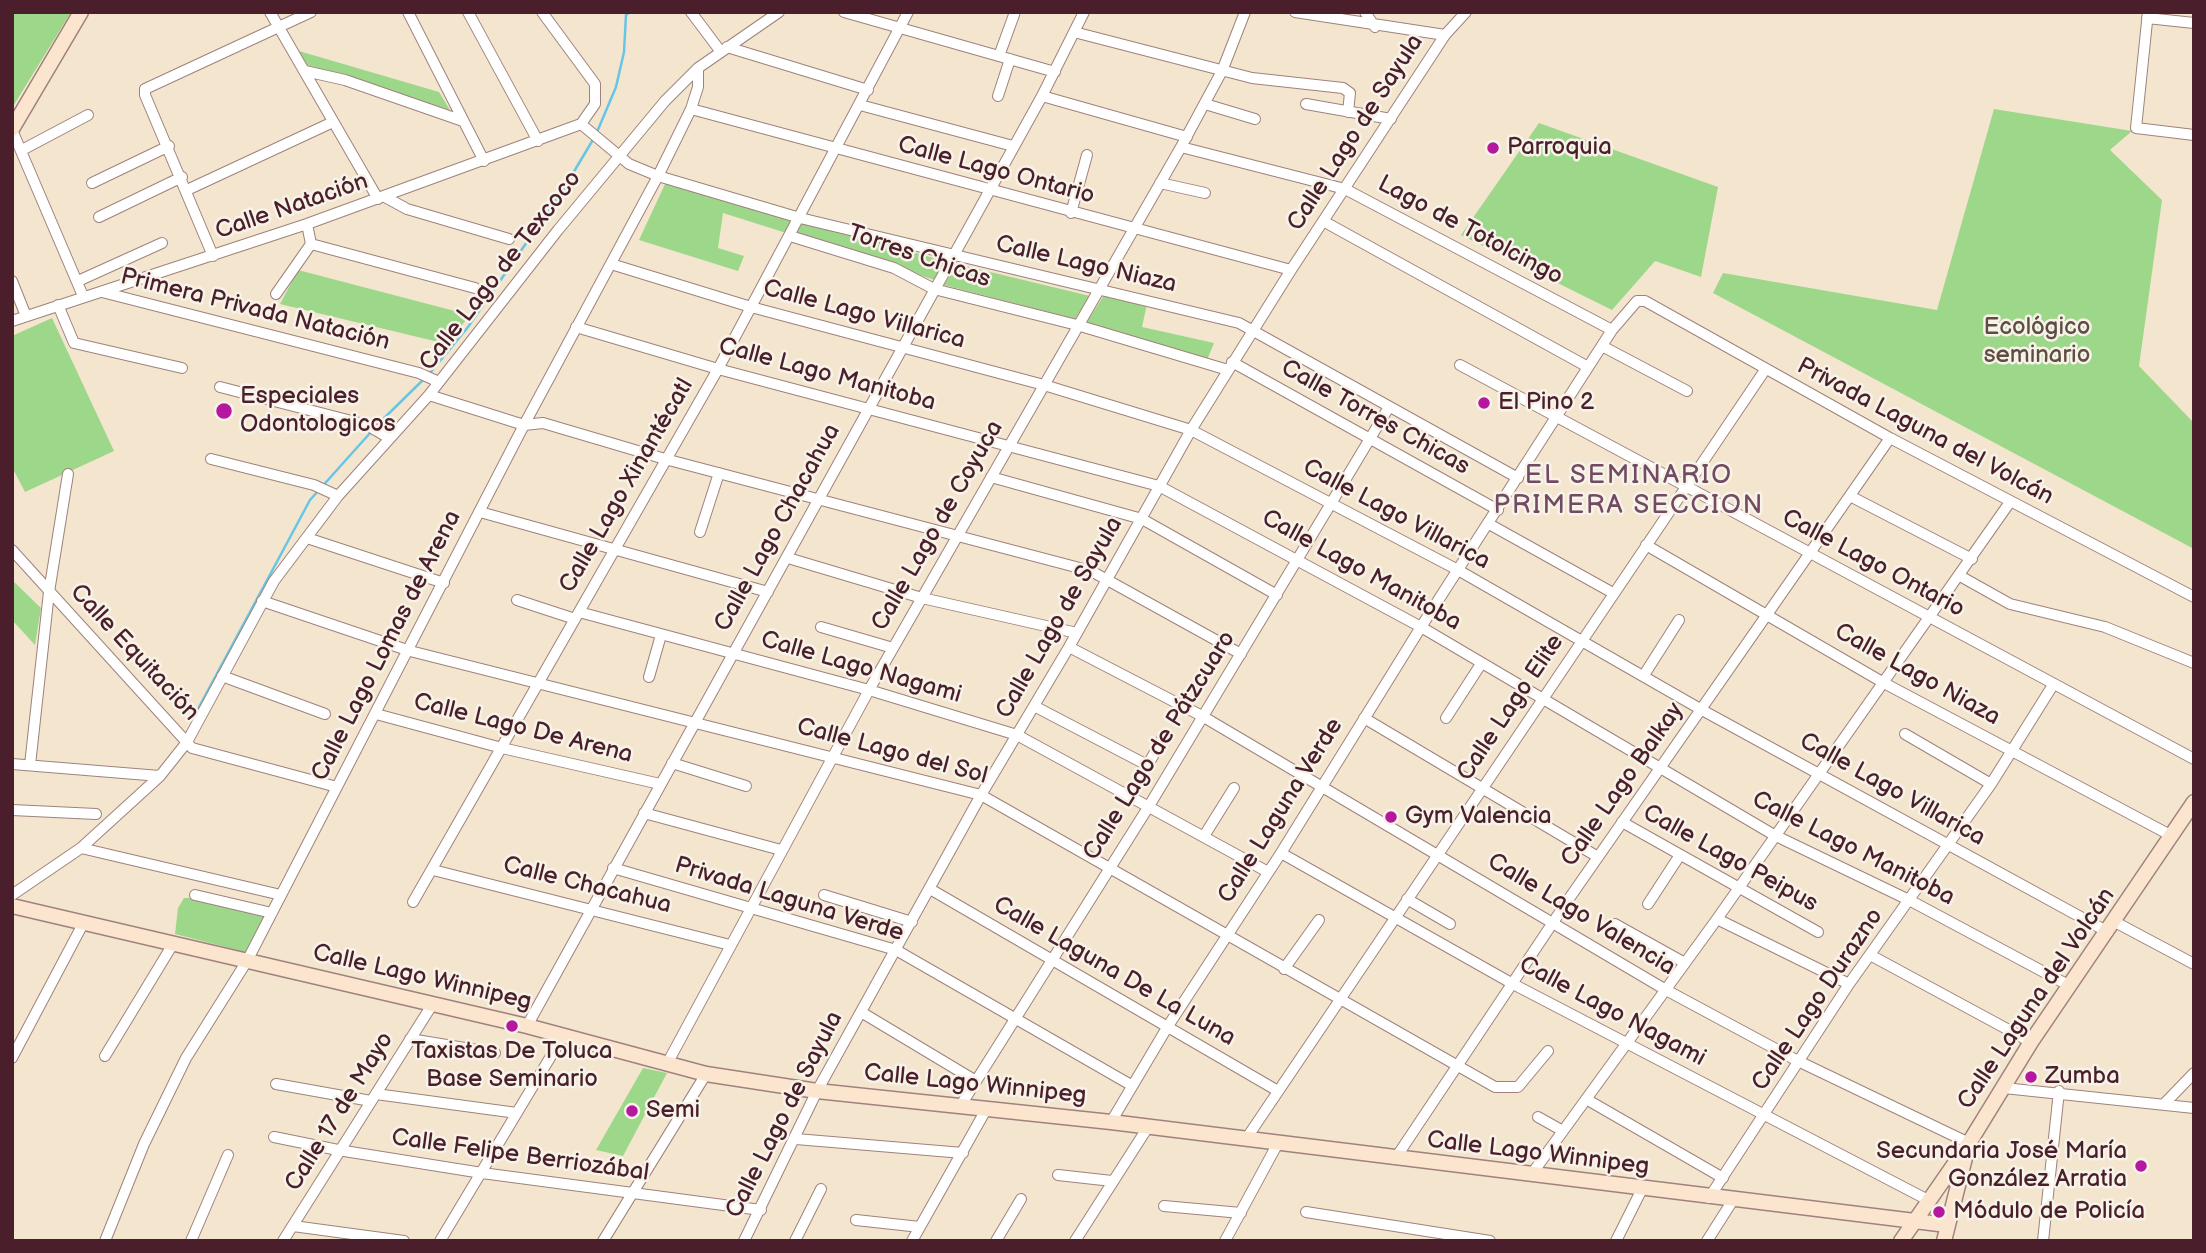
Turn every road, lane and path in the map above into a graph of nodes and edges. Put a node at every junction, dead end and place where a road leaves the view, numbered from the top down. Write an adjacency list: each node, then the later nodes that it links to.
1 (80, 12): 45 (main road)
2 (270, 12): 20 (street)
3 (311, 12): 20 (street)
4 (408, 12): 42 (street)
5 (468, 12): 48 (street)
6 (691, 12): 24 (street)
7 (779, 12): 24 (street, Calle Lago de Texcoco)
8 (844, 12): 21 (street)
9 (908, 12): 21 (street, Calle Lago Xinantécatl)
10 (1015, 12): 25 (street)
11 (1084, 12): 22 (street, Calle Lago Chacahua)
12 (1245, 12): 29 (street, Calle Lago de Coyuca)
13 (1295, 12): 19 (street)
14 (1365, 12): 19 (street)
15 (1466, 12): 23 (street, Calle Lago de Sayula)
16 (544, 13): 44 (street)
17 (2147, 15): 18 (street); 46 (street)
18 (2194, 23)
19 (1375, 27): 23 (street)
20 (279, 28): 28 (street); 49 (street)
21 (900, 29): 25 (street); 31 (street, Calle Lago Xinantécatl)
22 (1074, 32): 29 (street); 30 (street, Calle Lago Chacahua)
23 (1445, 35): 41 (street, Calle Lago de Sayula)
24 (724, 50): 27 (street, Calle Lago de Texcoco); 31 (street)
25 (999, 56): 26 (street)
26 (1010, 59): 30 (street); 32 (street)
27 (698, 68): 37 (street, Calle Lago Lomas de Arena); 54 (street, Calle Lago de Texcoco)
28 (305, 71): 42 (street); 43 (street)
29 (1222, 71): 34 (street, Calle Lago de Coyuca); 38 (street)
30 (1055, 72): 33 (street, Calle Lago Chacahua)
31 (868, 90): 36 (street, Calle Lago Xinantécatl)
32 (998, 96)
33 (1042, 96): 47 (street); 50 (street, Calle Lago Chacahua)
34 (1205, 104): 40 (street); 47 (street, Calle Lago de Coyuca)
35 (1306, 104): 38 (street)
36 (860, 105): 50 (street); 52 (street, Calle Lago Xinantécatl)
37 (691, 109): 52 (street, Calle Lago Ontario); 57 (street, Calle Lago Lomas de Arena)
38 (1348, 112): 41 (street)
39 (88, 115): 53 (street)
40 (1255, 119)
41 (1391, 119): 62 (street, Calle Lago de Sayula)
42 (463, 121): 56 (street)
43 (333, 122): 63 (street); 65 (street)
44 (586, 127): 48 (street, Calle Natación); 54 (street, Calle Lago Niaza)
45 (12, 129): 53 (street)
46 (2194, 135)
47 (1187, 137): 51 (street, Calle Lago de Coyuca)
48 (538, 141): 56 (street, Calle Natación)
49 (169, 146): 58 (street); 59 (street)
50 (1013, 146): 61 (street, Calle Lago Chacahua)
51 (1181, 147): 60 (street, Calle Lago de Coyuca); 62 (street, Lago de Totolcingo)
52 (836, 149): 61 (street, Calle Lago Ontario); 68 (street, Calle Lago Xinantécatl)
53 (22, 150): 81 (street)
54 (619, 155): 57 (street, Calle Lago Niaza); 105 (street, Calle Lago de Texcoco)
55 (1087, 155): 66 (street)
56 (484, 161): 65 (street, Calle Natación)
57 (658, 176): 68 (street, Calle Lago Niaza); 78 (street, Calle Lago Lomas de Arena)
58 (182, 177): 63 (street); 67 (street)
59 (92, 183)
60 (1160, 183): 64 (street); 71 (street, Calle Lago de Coyuca)
61 (989, 189): 66 (street, Calle Lago Ontario); 77 (street, Calle Lago Chacahua)
62 (1345, 189): 69 (street, Calle Lago de Sayula); 96 (street, Lago de Totolcingo)
63 (187, 190): 76 (street)
64 (1205, 193)
65 (382, 198): 70 (street, Calle Natación); 73 (street)
66 (1071, 213): 71 (street, Calle Lago Ontario)
67 (99, 217)
68 (800, 218): 72 (street, Calle Lago Xinantécatl); 77 (street, Calle Lago Niaza)
69 (1323, 221): 79 (street, Calle Lago de Sayula); 101 (street)
70 (307, 224): 75 (street); 76 (street, Calle Natación)
71 (1132, 230): 79 (street, Calle Lago Ontario); 83 (street, Calle Lago de Coyuca)
72 (790, 236): 84 (street, Torres Chicas); 90 (street, Calle Lago Xinantécatl)
73 (509, 239)
74 (162, 243): 81 (street)
75 (311, 244): 82 (street); 86 (street)
76 (213, 256): 85 (street, Calle Natación)
77 (952, 256): 83 (street, Calle Lago Niaza); 84 (street, Calle Lago Chacahua)
78 (611, 264): 90 (street, Calle Lago Villarica); 94 (street, Calle Lago Lomas de Arena)
79 (1291, 270): 95 (street, Calle Lago de Sayula)
80 (12, 281): 91 (street)
81 (78, 281): 87 (street)
82 (475, 288)
83 (1099, 288): 93 (street, Calle Lago de Coyuca); 95 (street, Calle Lago Niaza)
84 (933, 289): 93 (street, Torres Chicas); 98 (street, Calle Lago Chacahua)
85 (100, 292): 87 (street, Calle Natación); 105 (street, Primera Privada Natación)
86 (276, 294)
87 (83, 296): 89 (street, Calle Natación)
88 (1640, 300): 96 (street, Calle Laguna Verde); 104 (street, Privada Laguna del Volcán)
89 (58, 305): 91 (street, Calle Natación); 102 (street)
90 (751, 307): 98 (street, Calle Lago Villarica); 103 (street, Calle Lago Xinantécatl)
91 (26, 316): 92 (street, Calle Natación)
92 (12, 321)
93 (1077, 325): 100 (street, Calle Torres Chicas); 106 (street, Calle Lago de Coyuca)
94 (576, 327): 103 (street, Calle Lago Manitoba); 113 (street, Calle Lago Lomas de Arena)
95 (1253, 330): 100 (street, Calle Lago de Sayula); 110 (street, Calle Lago Niaza)
96 (1612, 330): 97 (street, Calle Laguna Verde)
97 (1602, 346): 101 (street, Calle Laguna Verde); 108 (street)
98 (900, 348): 106 (street, Calle Lago Villarica); 111 (street, Calle Lago Chacahua)
99 (1460, 365): 112 (street, Calle Lago Ontario)
100 (1230, 366): 114 (street, Calle Lago de Sayula); 117 (street, Calle Torres Chicas)
101 (1588, 367): 112 (street, Calle Laguna Verde)
102 (182, 368)
103 (718, 369): 111 (street, Calle Lago Manitoba); 120 (street, Calle Lago Xinantécatl)
104 (1765, 370): 116 (street, Privada Laguna del Volcán); 126 (street, Calle Lago Elite)
105 (432, 379): 109 (street, Calle Lago de Texcoco)
106 (1044, 385): 114 (street, Calle Lago Villarica); 118 (street, Calle Lago de Coyuca)
107 (220, 387): 115 (street)
108 (1686, 391)
109 (429, 395): 113 (street); 115 (street, Calle Lago de Texcoco)
110 (1389, 407): 117 (street, Calle Lago de Pátzcuaro); 124 (street, Calle Lago Niaza)
111 (867, 409): 118 (street, Calle Lago Manitoba); 129 (street, Calle Lago Chacahua)
112 (1556, 417): 124 (street, Calle Laguna Verde); 126 (street, Calle Lago Ontario)
113 (524, 425): 120 (street); 133 (street, Calle Lago Lomas de Arena)
114 (1191, 430): 125 (street, Calle Lago de Sayula); 131 (street, Calle Lago Villarica)
115 (389, 438): 127 (street, Calle Lago de Texcoco)
116 (1890, 438): 128 (street, Calle Lago Balkay); 130 (street, Privada Laguna del Volcán)
117 (1369, 441): 131 (street, Calle Lago de Pátzcuaro); 132 (street, Calle Torres Chicas)
118 (1010, 444): 123 (street, Calle Lago de Coyuca); 125 (street, Calle Lago Manitoba)
119 (211, 459): 127 (street)
120 (665, 459): 122 (street); 141 (street, Calle Lago Xinantécatl)
121 (68, 474): 150 (street, Calle Equitación)
122 (719, 474): 129 (street); 136 (street)
123 (991, 477): 134 (street); 137 (street, Calle Lago de Coyuca)
124 (1518, 478): 132 (street, Calle Laguna Verde)
125 (1159, 486): 134 (street, Calle Lago de Sayula); 144 (street, Calle Lago Manitoba)
126 (1684, 487): 139 (street, Calle Lago Elite); 142 (street, Calle Lago Ontario)
127 (335, 495): 138 (street, Calle Lago de Texcoco)
128 (1850, 496): 142 (street, Calle Lago Balkay); 145 (street)
129 (821, 499): 137 (street); 143 (street, Calle Lago Chacahua)
130 (2010, 502): 145 (street); 154 (street, Privada Laguna del Volcán)
131 (1332, 504): 144 (street, Calle Lago de Pátzcuaro); 146 (street, Calle Lago Villarica)
132 (1498, 510): 135 (street, Calle Laguna Verde)
133 (480, 512): 141 (street); 149 (street, Calle Lago Lomas de Arena)
134 (1142, 519): 148 (street, Calle Lago de Sayula); 153 (street)
135 (1489, 524): 146 (street, Calle Laguna Verde); 152 (street)
136 (700, 531)
137 (959, 534): 148 (street); 155 (street, Calle Lago de Coyuca)
138 (307, 538): 149 (street); 157 (street, Calle Lago de Texcoco)
139 (1646, 545): 152 (street, Calle Lago Elite); 159 (street, Calle Lago Niaza)
140 (12, 550): 150 (street)
141 (614, 551): 151 (street); 158 (street, Calle Lago Xinantécatl)
142 (1810, 554): 159 (street, Calle Lago Balkay); 160 (street, Calle Lago Ontario)
143 (788, 558): 151 (street, Calle Lago Chacahua); 155 (street)
144 (1299, 559): 153 (street, Calle Lago de Pátzcuaro); 163 (street, Calle Lago Manitoba)
145 (1972, 559): 147 (street)
146 (1458, 570): 163 (street, Calle Laguna Verde); 166 (street, Calle Lago Villarica)
147 (1960, 576): 160 (street); 172 (street)
148 (1108, 578): 164 (street, Calle Lago de Sayula); 171 (street)
149 (444, 583): 169 (street, Calle Lago Lomas de Arena)
150 (49, 592): 193 (street, Calle Equitación); 200 (street, Calle Equitación)
151 (768, 592): 170 (street, Calle Lago Chacahua)
152 (1613, 593): 166 (street, Calle Lago Elite)
153 (1278, 595): 171 (street, Calle Lago de Pátzcuaro)
154 (2194, 597)
155 (922, 598): 164 (street); 168 (street, Calle Lago de Coyuca)
156 (517, 600): 158 (street, Calle Lago Nagami)
157 (262, 601): 169 (street, Calle Lago del Sol); 175 (street, Calle Lago de Texcoco)
158 (577, 615): 165 (street, Calle Lago Nagami); 178 (street, Calle Lago Xinantécatl)
159 (1767, 616): 177 (street, Calle Lago Niaza); 183 (street, Calle Lago Balkay)
160 (1929, 619): 177 (street); 179 (street, Calle Lago Ontario)
161 (1679, 620): 174 (street)
162 (821, 627): 168 (street)
163 (1421, 627): 173 (street, Calle Lago Manitoba); 187 (street, Calle Laguna Verde)
164 (1077, 633): 167 (street, Calle Lago de Sayula)
165 (661, 635): 170 (street, Calle Lago Nagami); 176 (street)
166 (1583, 640): 174 (street, Calle Lago Villarica); 181 (street, Calle Lago Elite)
167 (1069, 647): 182 (street, Calle Lago de Sayula); 186 (street, Calle Lago Valencia)
168 (893, 648): 180 (street, Calle Lago de Coyuca)
169 (410, 651): 178 (street, Calle Lago del Sol); 184 (street, Calle Lago Lomas de Arena)
170 (732, 654): 180 (street, Calle Lago Nagami); 189 (street, Calle Lago Chacahua)
171 (1241, 654): 186 (street, Calle Lago de Pátzcuaro)
172 (2194, 663)
173 (1481, 664): 181 (street, Calle Lago Manitoba); 188 (street)
174 (1644, 675): 183 (street, Calle Lago Villarica)
175 (222, 676): 185 (street); 193 (street, Calle Lago de Texcoco)
176 (649, 677)
177 (1884, 682): 195 (street, Calle Lago Niaza); 203 (street)
178 (539, 683): 189 (street, Calle Lago del Sol); 194 (street, Calle Lago Xinantécatl)
179 (2053, 685): 195 (street, Calle Lago Durazno); 197 (street, Calle Lago Ontario)
180 (869, 690): 191 (street, Calle Lago Nagami); 196 (street, Calle Lago de Coyuca)
181 (1542, 700): 202 (street, Calle Lago Manitoba); 211 (street, Calle Lago Elite)
182 (1034, 706): 191 (street, Calle Lago de Sayula); 201 (street)
183 (1702, 710): 202 (street, Calle Lago Balkay); 203 (street, Calle Lago Villarica)
184 (376, 714): 194 (street, Calle Lago De Arena); 208 (street, Calle Lago Lomas de Arena)
185 (325, 715)
186 (1202, 716): 210 (street, Calle Lago Valencia); 215 (street, Calle Lago de Pátzcuaro)
187 (1364, 718): 210 (street, Calle Laguna Verde); 211 (street)
188 (1446, 718)
189 (694, 721): 196 (street, Calle Lago del Sol); 198 (street, Calle Lago Chacahua)
190 (1905, 734): 205 (street)
191 (1017, 735): 212 (street, Calle Lago de Sayula); 213 (street, Calle Lago Nagami)
192 (1164, 736): 201 (street)
193 (187, 742): 204 (street, Calle Lago de Texcoco); 208 (street)
194 (502, 748): 206 (street, Calle Lago De Arena); 232 (street, Calle Lago Xinantécatl)
195 (2012, 752): 205 (street, Calle Lago Durazno); 222 (street, Calle Lago Niaza)
196 (832, 757): 212 (street, Calle Lago del Sol); 225 (street, Calle Lago de Coyuca)
197 (2194, 759)
198 (672, 763): 206 (street, Calle Lago Chacahua); 207 (street)
199 (12, 764): 200 (street)
200 (30, 765): 204 (street)
201 (1147, 765): 213 (street)
202 (1659, 770): 219 (street, Calle Lago Balkay); 220 (street, Calle Lago Manitoba)
203 (1818, 774): 220 (street); 223 (street, Calle Lago Villarica)
204 (160, 776): 224 (street, Calle Lago de Texcoco)
205 (1991, 784): 223 (street, Calle Lago Durazno)
206 (660, 785): 217 (street, Calle Lago Chacahua)
207 (746, 786)
208 (337, 787): 238 (street, Calle Lago Lomas de Arena)
209 (1234, 788): 221 (street)
210 (1321, 788): 226 (street, Calle Laguna Verde); 227 (street, Calle Lago Valencia)
211 (1481, 788): 227 (street, Calle Lago Elite); 229 (street)
212 (981, 795): 230 (street, Calle Lago del Sol); 235 (street, Calle Lago de Sayula)
213 (1131, 796): 215 (street, Calle Lago Nagami)
214 (2194, 802): 222 (main road, Calle Laguna del Volcán)
215 (1149, 806): 221 (street, Calle Lago Nagami); 230 (street, Calle Lago de Pátzcuaro)
216 (12, 810): 218 (street)
217 (644, 813): 225 (street); 231 (street, Calle Lago Chacahua)
218 (96, 814)
219 (1622, 822): 228 (street, Calle Lago Peipus); 229 (street, Calle Lago Balkay)
220 (1774, 835): 234 (street); 241 (street, Calle Lago Manitoba)
221 (1204, 836): 233 (street, Calle Lago Nagami)
222 (2172, 836): 256 (main road, Calle Laguna del Volcán)
223 (1949, 846): 241 (street, Calle Lago Durazno); 256 (street, Calle Lago Villarica)
224 (81, 848): 236 (street, Calle Lago de Texcoco); 238 (street)
225 (781, 849): 246 (street, Calle Lago de Coyuca)
226 (1281, 853): 233 (street, Calle Laguna Verde); 248 (street, Calle Lago Nagami)
227 (1438, 854): 240 (street, Calle Lago Elite); 254 (street, Calle Lago Valencia)
228 (1680, 855): 234 (street, Calle Lago Peipus); 243 (street)
229 (1598, 857): 254 (street, Calle Lago Balkay)
230 (1110, 868): 258 (street, Calle Lago del Sol); 263 (street, Calle Lago de Pátzcuaro)
231 (613, 869): 245 (street, Calle Lago Chacahua); 246 (street, Privada Laguna Verde)
232 (433, 870): 242 (street, Calle Lago Xinantécatl); 245 (street, Calle Chacahua)
233 (1268, 872): 258 (street, Calle Laguna Verde)
234 (1739, 887): 250 (street); 257 (street, Calle Lago Peipus)
235 (930, 889): 252 (street, Calle Lago de Sayula); 263 (street, Calle Laguna De La Luna)
236 (12, 895)
237 (195, 895): 247 (street)
238 (281, 895): 247 (street, Calle Lago Lomas de Arena)
239 (824, 895): 252 (street)
240 (1407, 899): 248 (street, Calle Lago Elite); 253 (street)
241 (1911, 901): 262 (street, Calle Lago Durazno); 270 (street, Calle Lago Manitoba)
242 (413, 902)
243 (1648, 904)
244 (12, 906): 251 (main road, Calle Lago Winnipeg)
245 (593, 908): 260 (street, Calle Chacahua); 276 (street, Calle Lago Chacahua)
246 (749, 910): 260 (street, Calle Lago de Coyuca); 261 (street, Privada Laguna Verde)
247 (272, 913): 264 (street, Calle Lago Lomas de Arena)
248 (1394, 918): 268 (street, Calle Lago Nagami); 272 (street, Calle Lago Elite)
249 (1319, 919): 267 (street)
250 (1717, 919): 265 (street); 269 (street)
251 (83, 922): 259 (main road, Calle Lago Winnipeg); 285 (street)
252 (912, 922): 261 (street, Calle Lago de Sayula)
253 (1450, 924)
254 (1552, 924): 268 (street, Calle Lago Balkay); 271 (street, Calle Lago Valencia)
255 (1615, 924): 265 (street)
256 (2111, 927): 266 (street, Calle Lago Villarica); 270 (main road, Calle Laguna del Volcán)
257 (1818, 932)
258 (1227, 935): 267 (street, Calle Lago del Sol); 277 (street, Calle Laguna Verde)
259 (173, 944): 264 (main road, Calle Lago Winnipeg); 284 (street)
260 (730, 945): 287 (street, Calle Lago de Coyuca)
261 (896, 950): 274 (street, Calle Lago de Sayula); 275 (street, Privada Laguna Verde)
262 (1872, 956): 269 (street, Calle Lago Durazno); 280 (street)
263 (1050, 960): 275 (street, Calle Lago de Pátzcuaro); 277 (street, Calle Laguna De La Luna)
264 (247, 961): 273 (main road, Calle Lago Winnipeg); 340 (street, Calle Lago Lomas de Arena)
265 (1685, 963): 271 (street)
266 (2194, 964)
267 (1284, 969): 272 (street, Calle Lago del Sol)
268 (1513, 984): 281 (street, Calle Lago Nagami); 288 (street, Calle Lago Balkay)
269 (1849, 984): 286 (street, Calle Lago Durazno)
270 (2070, 986): 280 (main road, Calle Laguna del Volcán)
271 (1665, 990): 281 (street); 286 (street, Calle Lago Valencia)
272 (1340, 1001): 288 (street, Calle Lago del Sol); 296 (street, Calle Lago Elite)
273 (432, 1005): 276 (main road, Calle Lago Winnipeg); 279 (street, Calle 17 de Mayo)
274 (862, 1012): 291 (street); 295 (street, Calle Lago de Sayula)
275 (1015, 1016): 291 (street, Calle Lago de Pátzcuaro); 293 (street, Privada Laguna Verde)
276 (527, 1026): 278 (main road, Calle Lago Winnipeg)
277 (1168, 1026): 293 (street, Calle Laguna Verde); 296 (street, Calle Laguna De La Luna)
278 (563, 1036): 287 (main road, Calle Lago Winnipeg); 304 (street)
279 (410, 1039): 283 (street); 298 (street, Calle 17 de Mayo)
280 (2031, 1042): 294 (main road, Calle Laguna del Volcán)
281 (1625, 1043): 299 (street); 305 (street, Calle Lago Nagami)
282 (1548, 1051): 288 (street, Calle Lago del Sol)
283 (495, 1053)
284 (105, 1056)
285 (12, 1058)
286 (1798, 1061): 305 (street, Calle Lago Durazno); 314 (street, Calle Lago Valencia)
287 (668, 1062): 290 (main road, Calle Lago Winnipeg)
288 (1459, 1068): 318 (street, Calle Lago Balkay)
289 (2194, 1073): 300 (street)
290 (706, 1074): 295 (main road, Calle Lago Winnipeg); 326 (street)
291 (976, 1080): 301 (street, Calle Lago de Pátzcuaro)
292 (276, 1084): 298 (street)
293 (1131, 1085): 307 (street, Calle Laguna Verde)
294 (2004, 1088): 297 (street); 314 (main road, Calle Laguna del Volcán)
295 (817, 1091): 301 (main road, Calle Lago Winnipeg); 311 (street, Calle Lago de Sayula)
296 (1278, 1091): 312 (street, Calle Lago Elite)
297 (2059, 1091): 300 (street); 357 (street)
298 (374, 1098): 304 (street); 315 (street, Calle 17 de Mayo)
299 (1586, 1099): 309 (street); 322 (street)
300 (2166, 1102): 303 (street)
301 (961, 1105): 302 (main road, Calle Lago Winnipeg)
302 (987, 1108): 307 (main road, Calle Lago Winnipeg); 316 (street)
303 (2194, 1108)
304 (517, 1114): 319 (street)
305 (1764, 1116): 322 (street, Calle Lago Durazno); 330 (street, Calle Lago Nagami)
306 (1538, 1117): 309 (street)
307 (1111, 1122): 308 (main road, Calle Lago Winnipeg)
308 (1148, 1127): 312 (main road, Calle Lago Winnipeg); 323 (street)
309 (1563, 1131): 321 (street)
310 (274, 1137): 315 (street, Calle Felipe Berriozábal)
311 (796, 1139): 316 (street); 332 (street, Calle Lago de Sayula)
312 (1246, 1139): 313 (main road, Calle Lago Winnipeg)
313 (1278, 1143): 318 (main road, Calle Lago Winnipeg); 334 (street)
314 (1969, 1143): 330 (main road, Calle Laguna del Volcán); 337 (main road)
315 (338, 1150): 319 (street, Calle Felipe Berriozábal); 338 (street, Calle 17 de Mayo)
316 (963, 1153): 339 (street)
317 (228, 1155): 341 (street)
318 (1395, 1159): 321 (main road, Calle Lago Winnipeg)
319 (482, 1173): 326 (street, Calle Felipe Berriozábal); 344 (street)
320 (1058, 1175): 323 (street)
321 (1531, 1175): 325 (main road, Calle Lago Winnipeg)
322 (1723, 1178): 327 (street, Calle Lago Durazno)
323 (1112, 1181): 350 (street)
324 (821, 1189): 347 (street)
325 (1642, 1189): 327 (main road, Calle Lago Winnipeg); 353 (street)
326 (632, 1193): 332 (street, Calle Felipe Berriozábal); 345 (street)
327 (1709, 1198): 329 (main road, Calle Lago Winnipeg)
328 (1021, 1199): 349 (street)
329 (1733, 1200): 336 (main road, Calle Lago Winnipeg); 354 (street)
330 (1928, 1200): 336 (main road, Calle Laguna del Volcán)
331 (1164, 1206): 334 (street)
332 (761, 1210): 346 (street, Calle Lago de Sayula)
333 (1306, 1212): 352 (street)
334 (1241, 1213): 351 (street)
335 (856, 1220): 339 (street)
336 (1914, 1220): 337 (main road, Calle Lago Winnipeg); 355 (main road, Calle Laguna del Volcán)
337 (1947, 1225): 356 (main road)
338 (293, 1226): 342 (street, Calle 17 de Mayo); 343 (street)
339 (920, 1227): 348 (street)
340 (105, 1241)
341 (191, 1241)
342 (284, 1241)
343 (404, 1241)
344 (440, 1241)
345 (603, 1241)
346 (744, 1241)
347 (795, 1241)
348 (912, 1241)
349 (996, 1241)
350 (1075, 1241)
351 (1225, 1241)
352 (1490, 1241)
353 (1616, 1241)
354 (1707, 1241)
355 (1901, 1241)
356 (1944, 1241)
357 (2043, 1241)

